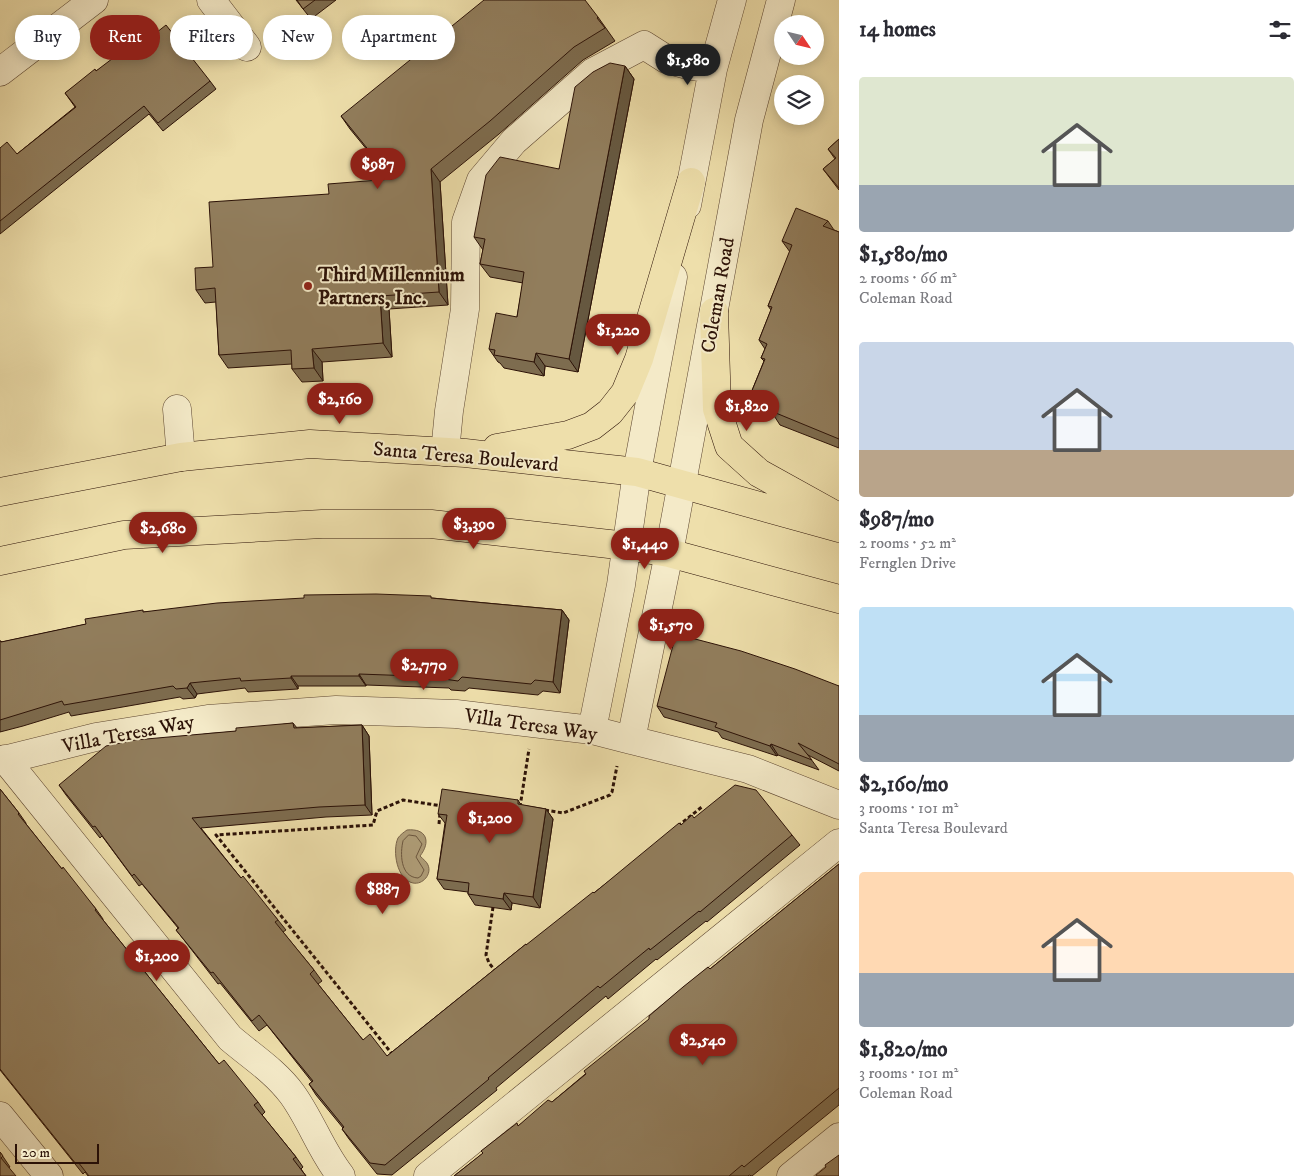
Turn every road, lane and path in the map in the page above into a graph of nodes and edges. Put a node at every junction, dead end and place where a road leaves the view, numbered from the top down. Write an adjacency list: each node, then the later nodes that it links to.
1 (94, 0): 7 (street)
2 (211, 0): 5 (street)
3 (732, 0): 6 (street)
4 (781, 0): 9 (street, Coleman Road)
5 (222, 15)
6 (713, 70): 8 (street); 11 (street)
7 (0, 72)
8 (691, 182): 11 (main road); 13 (street)
9 (714, 312): 14 (street, Coleman Road); 16 (main road)
10 (177, 410): 12 (street)
11 (455, 453): 12 (main road, Santa Teresa Boulevard); 13 (main road, Santa Teresa Boulevard)
12 (181, 457): 15 (main road, Santa Teresa Boulevard)
13 (637, 472): 14 (main road, Santa Teresa Boulevard); 18 (street)
14 (682, 483): 17 (main road, Santa Teresa Boulevard); 19 (street, Coleman Road)
15 (0, 492)
16 (839, 518)
17 (839, 528)
18 (627, 546): 19 (main road); 20 (main road); 22 (street)
19 (670, 553): 21 (main road); 23 (street, Coleman Road)
20 (0, 561)
21 (839, 599)
22 (592, 730): 23 (street, Villa Teresa Way); 25 (street, Villa Teresa Way)
23 (627, 739): 27 (street, Villa Teresa Way); 31 (path)
24 (530, 744): 30 (path)
25 (3, 760): 41 (street, Villa Teresa Way)
26 (442, 798): 28 (path)
27 (839, 805)
28 (442, 806): 32 (path); 37 (path)
29 (703, 806): 33 (path)
30 (528, 808)
31 (537, 809)
32 (439, 824)
33 (672, 831)
34 (839, 843): 42 (street)
35 (505, 967): 36 (path)
36 (497, 973)
37 (394, 1056)
38 (0, 1116): 40 (street)
39 (839, 1138): 43 (street)
40 (48, 1176)
41 (341, 1176)
42 (428, 1176)
43 (791, 1176)

